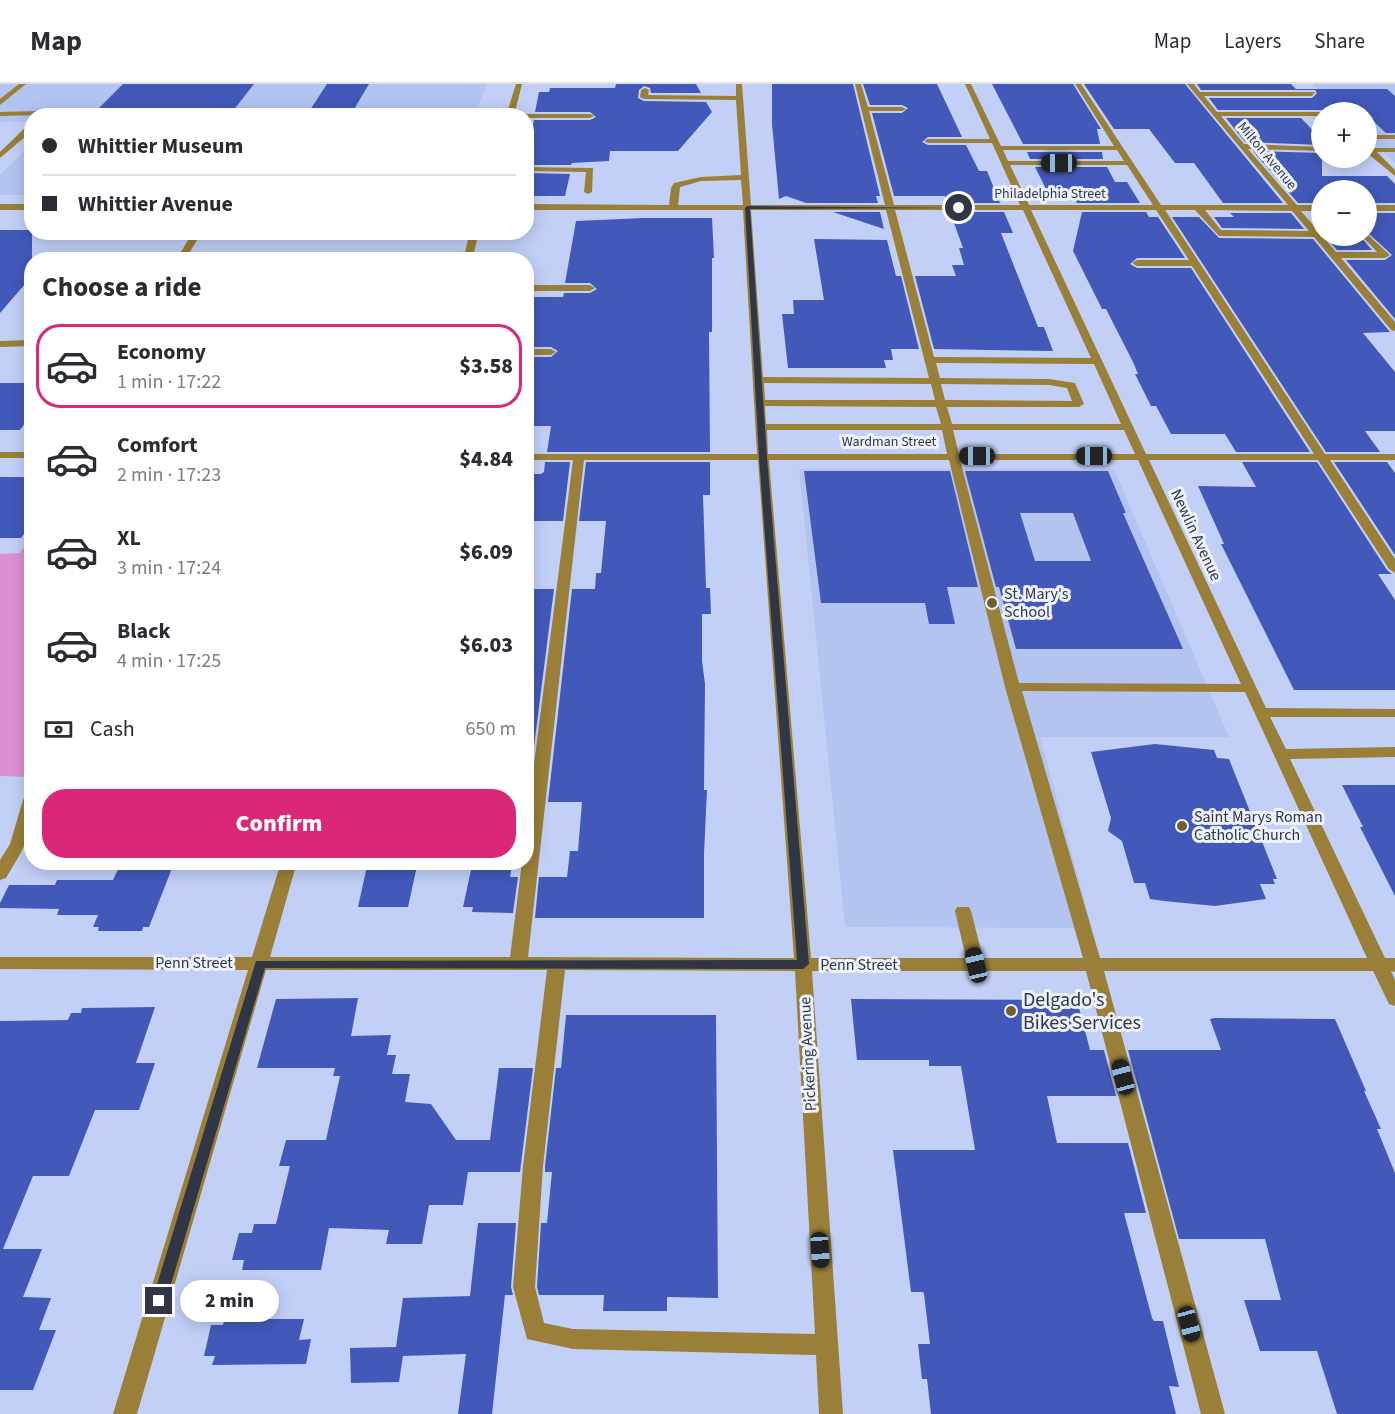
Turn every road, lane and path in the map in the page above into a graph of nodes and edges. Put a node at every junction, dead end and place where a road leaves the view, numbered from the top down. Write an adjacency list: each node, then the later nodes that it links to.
1 (22, 84): 14 (street)
2 (519, 84): 15 (street)
3 (739, 84): 11 (street, Pickering Avenue)
4 (858, 84): 16 (street)
5 (968, 84): 28 (street, Newlin Avenue)
6 (1078, 84): 30 (street)
7 (1190, 84): 10 (street, Milton Avenue)
8 (1302, 84): 12 (street)
9 (645, 90): 11 (street)
10 (1198, 94): 12 (street); 20 (street, Milton Avenue)
11 (740, 98): 42 (street, Pickering Avenue)
12 (1317, 99): 13 (street)
13 (1320, 102)
14 (0, 103)
15 (512, 108)
16 (864, 109): 17 (street); 49 (street)
17 (902, 109)
18 (24, 113): 19 (street)
19 (0, 114)
20 (1214, 114): 21 (street); 29 (street, Milton Avenue)
21 (1311, 114)
22 (534, 116): 23 (street)
23 (590, 117)
24 (24, 134): 35 (street)
25 (1377, 137): 26 (street)
26 (1395, 137)
27 (928, 141): 28 (street)
28 (997, 145): 30 (street); 38 (street, Newlin Avenue)
29 (1241, 146): 31 (street); 53 (street, Milton Avenue)
30 (1121, 148): 39 (street)
31 (1311, 149)
32 (1377, 149): 33 (street)
33 (1384, 150): 34 (street); 37 (street)
34 (1395, 150)
35 (0, 156)
36 (1377, 157): 41 (street)
37 (1395, 158)
38 (1006, 163): 39 (street); 50 (street, Newlin Avenue)
39 (1131, 163): 51 (street)
40 (534, 170): 43 (street)
41 (1395, 174)
42 (746, 177): 47 (street); 48 (street, Pickering Avenue)
43 (588, 192)
44 (0, 207): 45 (street)
45 (24, 207)
46 (534, 207): 47 (street, Philadelphia Street)
47 (673, 208): 48 (street, Philadelphia Street)
48 (747, 208): 49 (street, Philadelphia Street); 75 (street, Pickering Avenue)
49 (890, 208): 50 (street, Philadelphia Street); 73 (street)
50 (1028, 208): 51 (street, Philadelphia Street); 74 (street, Newlin Avenue)
51 (1161, 208): 52 (street, Philadelphia Street); 65 (street)
52 (1198, 208): 53 (street, Philadelphia Street); 58 (street)
53 (1293, 208): 54 (street, Philadelphia Street); 57 (street, Milton Avenue)
54 (1311, 208)
55 (1377, 208): 56 (street)
56 (1395, 208)
57 (1311, 229)
58 (1311, 234)
59 (1325, 246): 61 (street, Milton Avenue)
60 (1375, 246): 62 (street)
61 (1333, 255): 62 (street); 68 (street, Milton Avenue)
62 (1384, 255): 63 (street)
63 (1395, 255)
64 (1137, 263): 65 (street)
65 (1196, 263): 89 (street)
66 (534, 288): 67 (street)
67 (591, 288)
68 (1395, 328)
69 (0, 344): 70 (street)
70 (24, 344)
71 (534, 352): 72 (street)
72 (551, 352)
73 (930, 360): 74 (street); 76 (street)
74 (1097, 361): 81 (street, Newlin Avenue)
75 (758, 380): 76 (street); 77 (street, Pickering Avenue)
76 (935, 382): 78 (street); 78 (street)
77 (759, 403): 78 (street); 79 (street, Pickering Avenue)
78 (941, 404): 80 (street)
79 (761, 427): 80 (street); 88 (street, Pickering Avenue)
80 (947, 427): 81 (street); 84 (street)
81 (1127, 428): 85 (street, Newlin Avenue)
82 (0, 456): 83 (street)
83 (24, 456)
84 (954, 456): 85 (street, Wardman Street); 88 (street, Wardman Street); 92 (street)
85 (1140, 456): 89 (street, Wardman Street); 93 (street, Newlin Avenue)
86 (534, 457): 87 (street, Wardman Street)
87 (579, 457): 88 (street, Wardman Street); 99 (street)
88 (763, 457): 108 (street, Pickering Avenue)
89 (1321, 457): 90 (street, Wardman Street); 91 (street)
90 (1395, 457)
91 (1395, 569)
92 (1012, 687): 93 (street); 110 (street)
93 (1249, 688): 94 (street, Newlin Avenue)
94 (1261, 712): 95 (street); 97 (street, Newlin Avenue)
95 (1395, 713)
96 (1395, 752): 97 (street)
97 (1280, 754): 111 (street, Newlin Avenue)
98 (24, 824): 102 (street)
99 (534, 831)
100 (287, 870): 105 (street)
101 (529, 870): 106 (street)
102 (0, 874)
103 (963, 911): 109 (street)
104 (0, 963): 105 (street, Penn Street)
105 (260, 964): 106 (street, Penn Street); 114 (street)
106 (518, 964): 107 (street, Penn Street)
107 (557, 964): 108 (street, Penn Street); 113 (street)
108 (803, 964): 109 (street, Penn Street); 113 (street, Pickering Avenue)
109 (976, 965): 110 (street, Penn Street)
110 (1093, 965): 111 (street, Penn Street); 116 (street)
111 (1387, 965): 112 (street, Newlin Avenue)
112 (1395, 999)
113 (826, 1345): 115 (street, Pickering Avenue)
114 (125, 1414)
115 (831, 1414)
116 (1213, 1414)

